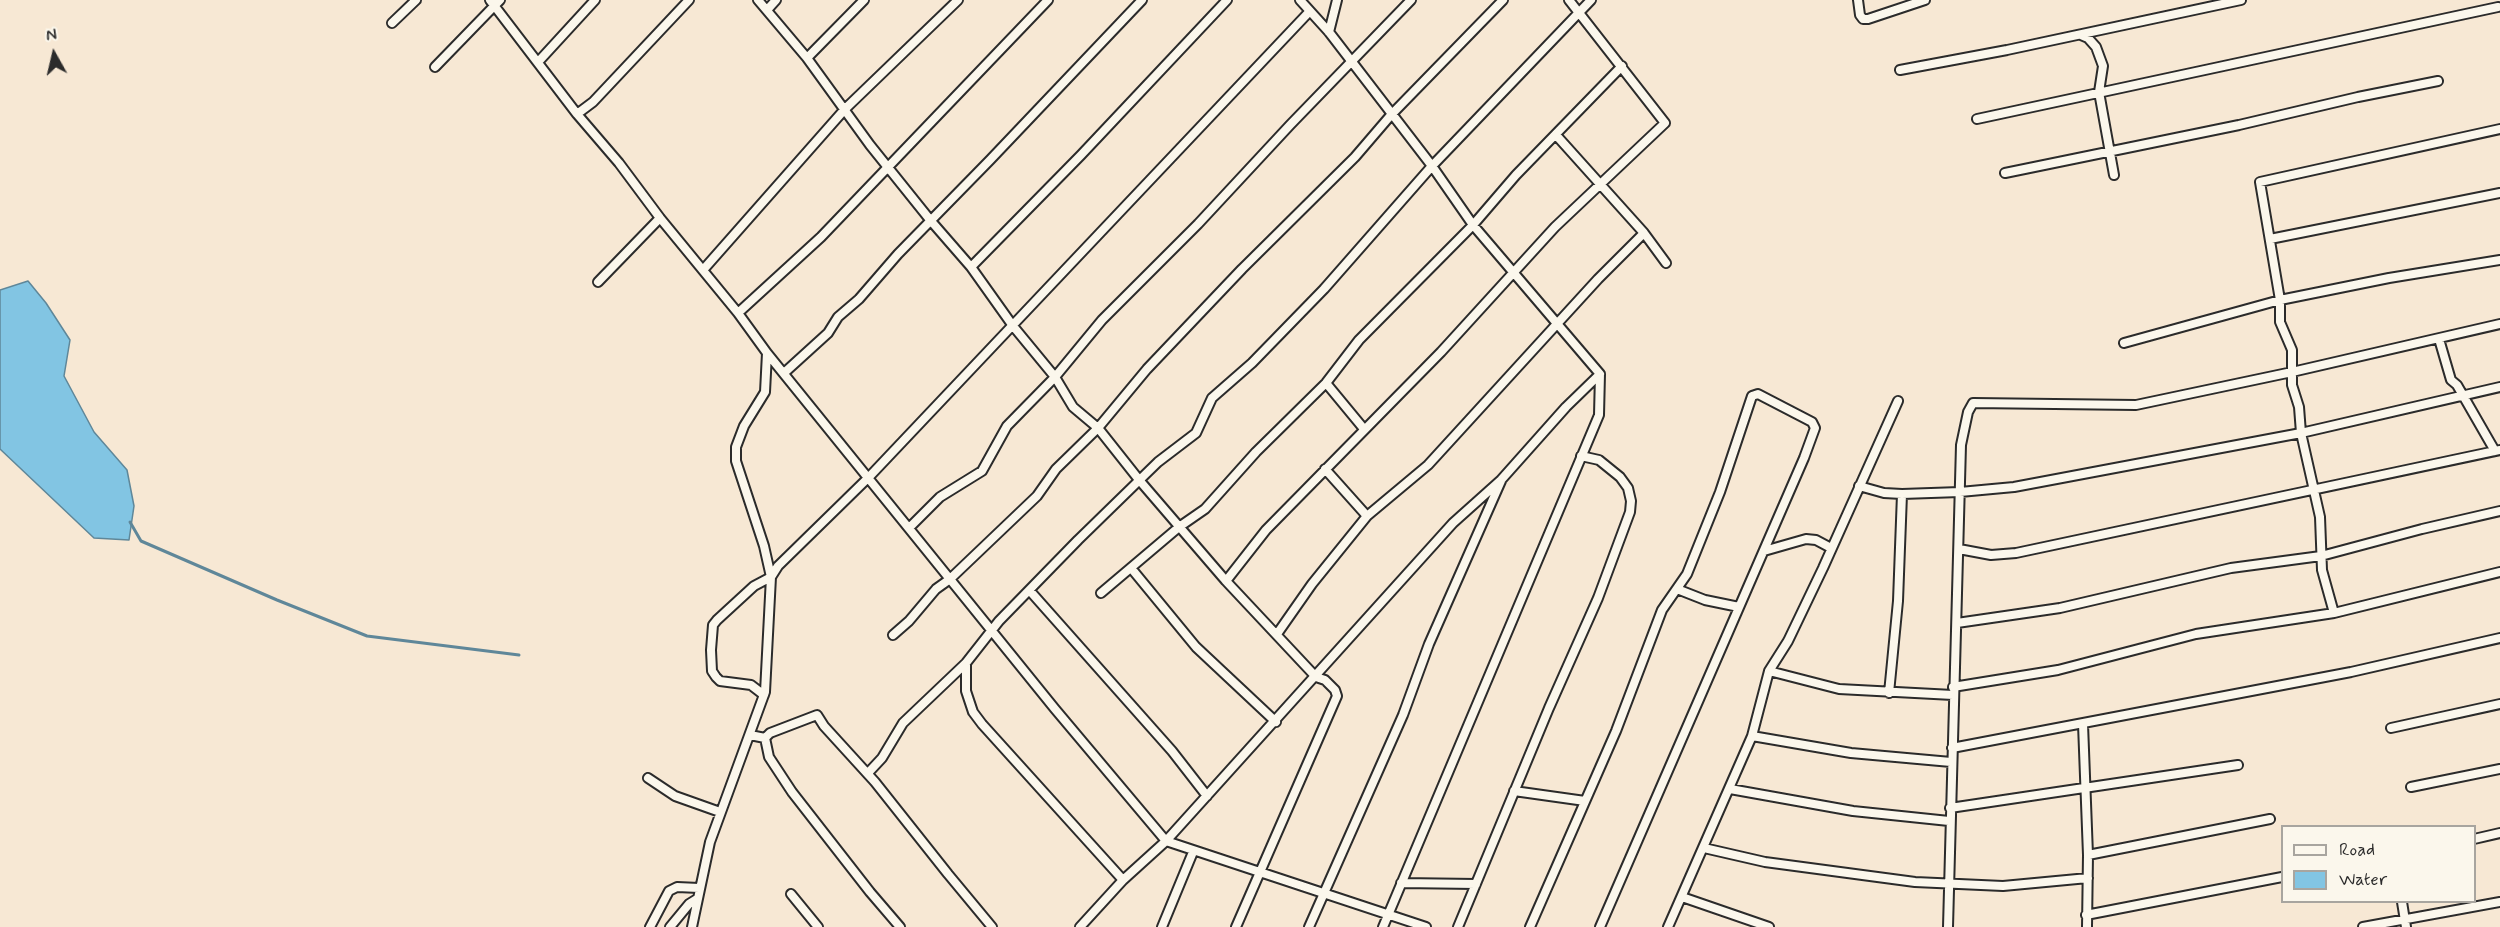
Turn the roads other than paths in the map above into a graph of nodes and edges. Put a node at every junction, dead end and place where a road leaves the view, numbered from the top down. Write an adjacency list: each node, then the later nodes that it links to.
1 (416, 0): 25 (street)
2 (596, 0): 29 (street)
3 (689, 0): 37 (street)
4 (758, 0): 22 (street)
5 (776, 0): 22 (street)
6 (864, 0): 28 (street)
7 (958, 0): 36 (street)
8 (1048, 0): 43 (street)
9 (1142, 0): 50 (street)
10 (1227, 0): 56 (street)
11 (1300, 0): 23 (street)
12 (1337, 0): 26 (street)
13 (1411, 0): 30 (street)
14 (1503, 0): 38 (street)
15 (1569, 0): 24 (street)
16 (1591, 0): 24 (street)
17 (1858, 0): 18 (street)
18 (1925, 0)
19 (2241, 0): 27 (street)
20 (495, 2): 29 (street); 32 (street)
21 (2498, 7): 35 (street)
22 (767, 10): 28 (street)
23 (1310, 11): 26 (street); 64 (street)
24 (1579, 12): 31 (street); 44 (street)
25 (392, 23)
26 (1329, 32): 30 (street)
27 (2078, 34): 33 (street); 35 (street)
28 (807, 58): 36 (street)
29 (539, 61): 37 (street)
30 (1352, 61): 38 (street); 71 (street)
31 (1622, 66): 41 (street); 47 (street)
32 (435, 67)
33 (1900, 70)
34 (2438, 81): 42 (street)
35 (2099, 92): 39 (street); 42 (street)
36 (845, 109): 43 (street); 57 (street)
37 (577, 114): 49 (street)
38 (1391, 115): 44 (street); 76 (street)
39 (1977, 119)
40 (2500, 129): 53 (street)
41 (1556, 135): 47 (street); 51 (street)
42 (2110, 152): 45 (street); 46 (street)
43 (889, 166): 50 (street); 61 (street)
44 (1432, 166): 51 (street); 84 (street)
45 (2005, 173)
46 (2114, 176)
47 (1600, 183): 52 (street); 58 (street)
48 (2500, 193): 53 (street)
49 (660, 218): 57 (street); 59 (street)
50 (931, 221): 56 (street); 69 (street)
51 (1473, 225): 58 (street); 72 (street)
52 (1644, 233): 55 (street); 63 (street)
53 (2270, 239): 60 (street)
54 (2500, 260): 60 (street)
55 (1666, 263)
56 (971, 267): 64 (street)
57 (703, 270): 61 (street)
58 (1514, 272): 63 (street); 77 (street)
59 (598, 282)
60 (2280, 300): 66 (street); 68 (street)
61 (738, 313): 67 (street)
62 (2500, 324): 65 (street)
63 (1556, 325): 70 (street); 90 (street)
64 (1013, 326): 71 (street); 82 (street)
65 (2439, 339): 68 (street); 74 (street)
66 (2124, 343)
67 (767, 353): 69 (street); 99 (street)
68 (2292, 372): 78 (street); 87 (street)
69 (784, 373): 82 (street)
70 (1600, 374): 80 (street); 83 (street)
71 (1054, 377): 76 (street); 92 (street)
72 (1326, 383): 77 (street); 91 (street)
73 (2500, 387): 74 (street)
74 (2463, 397): 78 (street); 79 (street)
75 (1898, 401): 85 (street)
76 (1098, 428): 84 (street); 100 (street)
77 (1364, 429): 81 (street)
78 (2301, 433): 86 (street); 87 (street)
79 (2498, 451): 86 (street)
80 (1581, 456): 134 (street); 151 (street)
81 (1325, 469): 90 (street); 101 (street)
82 (869, 477): 92 (street); 99 (street)
83 (1501, 480): 114 (street); 155 (street)
84 (1140, 481): 91 (street); 103 (street)
85 (1859, 486): 88 (street); 93 (street)
86 (2314, 490): 94 (street); 96 (street)
87 (1960, 492): 88 (street); 94 (street)
88 (1902, 494): 116 (street)
89 (2500, 511): 96 (street)
90 (1368, 516): 109 (street)
91 (1179, 527): 97 (street); 101 (street)
92 (909, 528): 100 (street)
93 (1831, 548): 95 (street); 113 (street)
94 (1959, 549): 107 (street)
95 (1764, 550): 102 (street); 105 (street)
96 (2321, 556): 106 (street); 107 (street)
97 (1131, 568): 104 (street); 119 (street)
98 (2500, 572): 106 (street)
99 (771, 577): 117 (street); 117 (street)
100 (950, 579): 108 (street); 110 (street)
101 (1226, 581): 109 (street)
102 (1677, 590): 105 (street); 136 (street)
103 (1029, 591): 108 (street); 135 (street)
104 (1101, 593)
105 (1739, 607): 178 (street)
106 (2334, 614): 115 (street)
107 (1957, 623): 115 (street)
108 (992, 629): 112 (street); 143 (street)
109 (1277, 634): 114 (street)
110 (893, 635)
111 (2500, 638): 120 (street)
112 (966, 663): 129 (street); 150 (street)
113 (1769, 671): 116 (street); 123 (street)
114 (1316, 676): 119 (street); 147 (street)
115 (1953, 691): 116 (street); 125 (street)
116 (1889, 693)
117 (764, 695): 122 (street)
118 (2500, 704): 121 (street)
119 (1276, 722): 135 (street)
120 (2083, 724): 125 (street); 133 (street)
121 (2391, 728)
122 (750, 735): 124 (street); 138 (street)
123 (1752, 736): 126 (street); 132 (street)
124 (765, 738): 129 (street); 164 (street)
125 (1952, 748): 126 (street)
126 (1951, 762): 137 (street)
127 (2238, 765): 133 (street)
128 (2500, 769): 131 (street)
129 (868, 773): 169 (street)
130 (648, 778): 138 (street)
131 (2410, 787)
132 (1730, 789): 140 (street); 144 (street)
133 (2086, 789): 137 (street); 146 (street)
134 (1514, 791): 136 (street); 152 (street)
135 (1207, 796): 143 (street)
136 (1585, 801): 177 (street)
137 (1950, 808): 140 (street)
138 (720, 812): 154 (street)
139 (2270, 819): 146 (street)
140 (1950, 821): 153 (street)
141 (2500, 833): 142 (street)
142 (2476, 839)
143 (1166, 841): 145 (street); 150 (street)
144 (1704, 848): 153 (street); 157 (street)
145 (1194, 852): 147 (street); 171 (street)
146 (2088, 855): 149 (street)
147 (1261, 872): 155 (street); 172 (street)
148 (2281, 877): 162 (street)
149 (2088, 878): 153 (street); 162 (street)
150 (1123, 880): 170 (street)
151 (1401, 883): 152 (street); 161 (street)
152 (1476, 884): 176 (street)
153 (1950, 884): 181 (street)
154 (699, 888): 158 (street); 165 (street)
155 (1325, 892): 161 (street); 173 (street)
156 (791, 894): 168 (street)
157 (1682, 897): 179 (street); 180 (street)
158 (697, 899): 166 (street); 167 (street)
159 (2500, 902): 163 (street)
160 (2402, 903): 163 (street)
161 (1389, 915): 174 (street); 175 (street)
162 (2086, 915): 182 (street)
163 (2404, 918): 183 (street); 184 (street)
164 (898, 926)
165 (650, 927)
166 (670, 927)
167 (692, 927)
168 (818, 927)
169 (992, 927)
170 (1080, 927)
171 (1161, 927)
172 (1236, 927)
173 (1309, 927)
174 (1383, 927)
175 (1426, 927)
176 (1458, 927)
177 (1530, 927)
178 (1600, 927)
179 (1668, 927)
180 (1769, 927)
181 (1948, 927)
182 (2087, 927)
183 (2363, 927)
184 (2406, 927)

